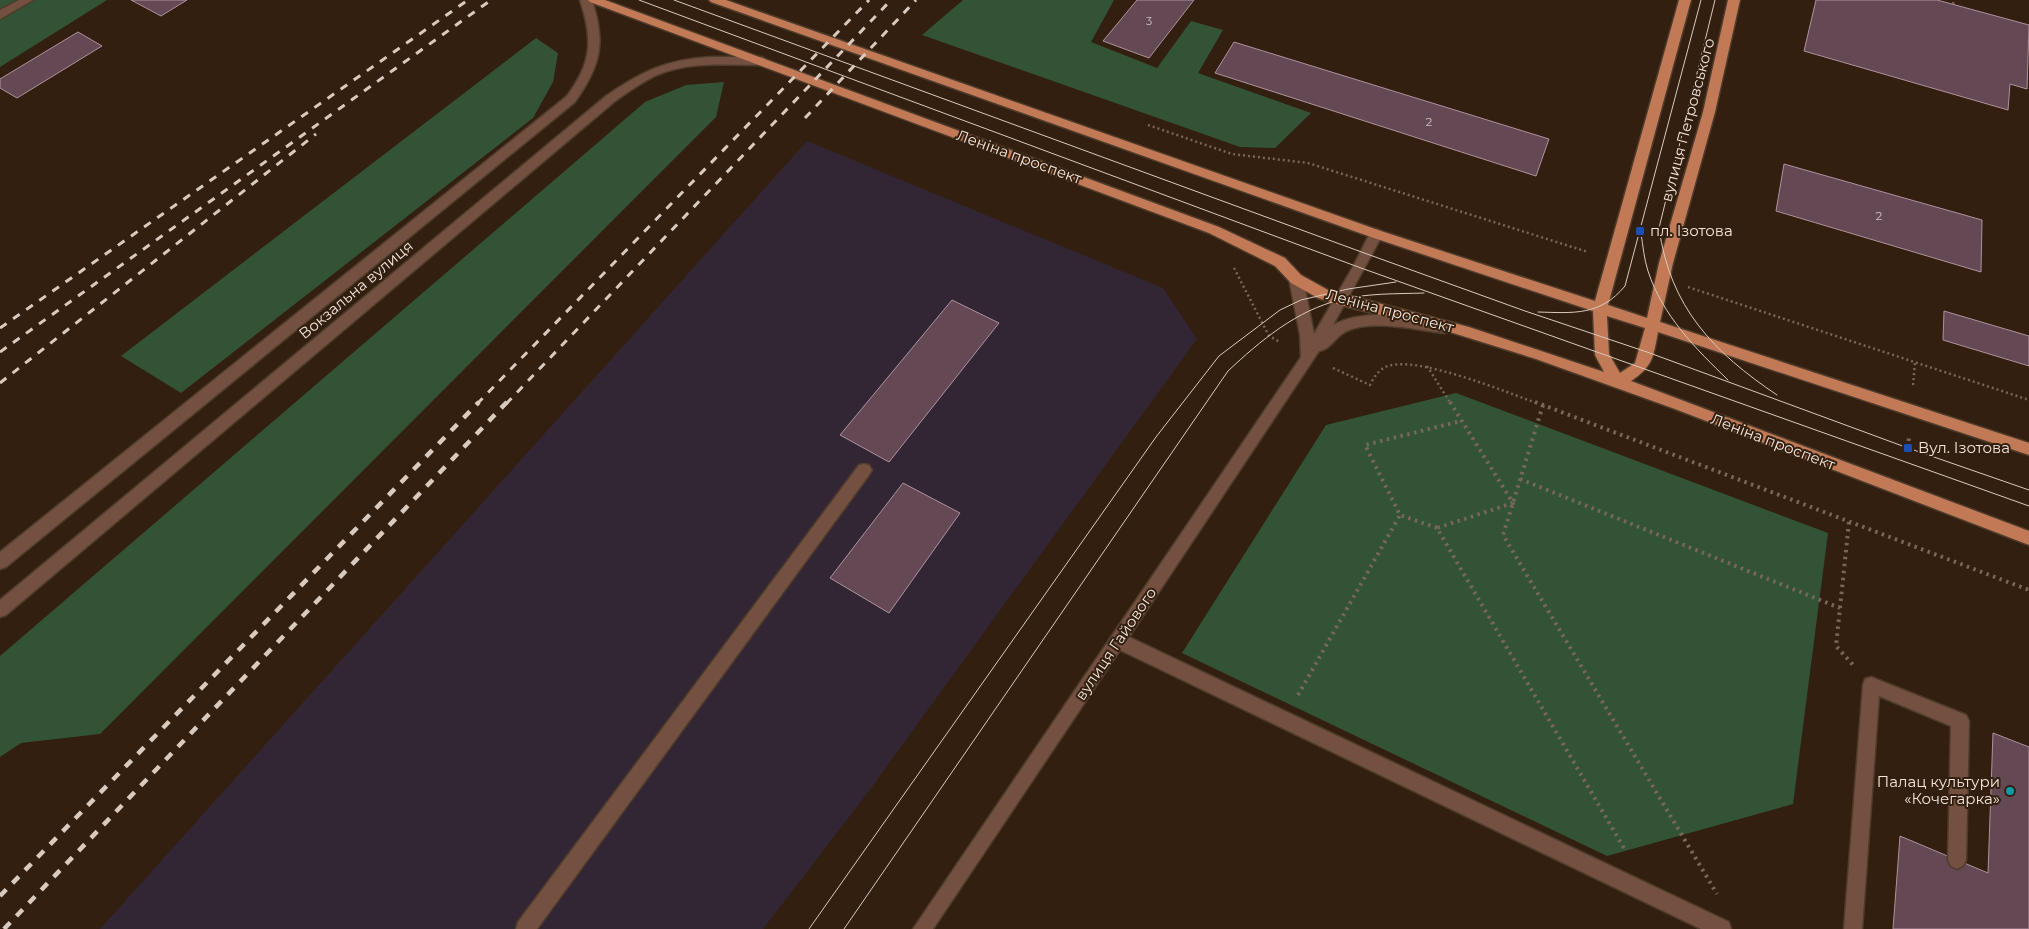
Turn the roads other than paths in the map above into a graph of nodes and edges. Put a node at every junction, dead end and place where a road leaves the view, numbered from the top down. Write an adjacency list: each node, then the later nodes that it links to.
1 (27, 0): 7 (street)
2 (586, 0): 20 (street, Вокзальна вулиця)
3 (594, 0): 8 (main road, Леніна проспект)
4 (715, 0): 9 (main road)
5 (1685, 0): 12 (main road)
6 (1734, 0): 13 (main road, вулиця Петровського)
7 (0, 15)
8 (762, 62): 10 (main road, Леніна проспект); 21 (street, Вокзальна вулиця)
9 (1376, 234): 11 (street); 12 (main road)
10 (1296, 279): 11 (main road, Леніна проспект); 15 (street)
11 (1340, 300): 14 (main road, Леніна проспект); 15 (street)
12 (1600, 308): 13 (main road); 16 (main road)
13 (1652, 325): 16 (main road, вулиця Петровського); 17 (main road)
14 (1467, 331): 15 (street); 16 (main road, Леніна проспект)
15 (1308, 358): 22 (street, вулиця Гайового)
16 (1618, 382): 19 (main road, Леніна проспект)
17 (2029, 449)
18 (864, 470): 24 (street)
19 (2029, 538)
20 (0, 562)
21 (0, 610)
22 (1119, 641): 25 (street, вулиця Гайового); 26 (street)
23 (1957, 860): 27 (street)
24 (525, 929)
25 (922, 929)
26 (1722, 929)
27 (1853, 929)

